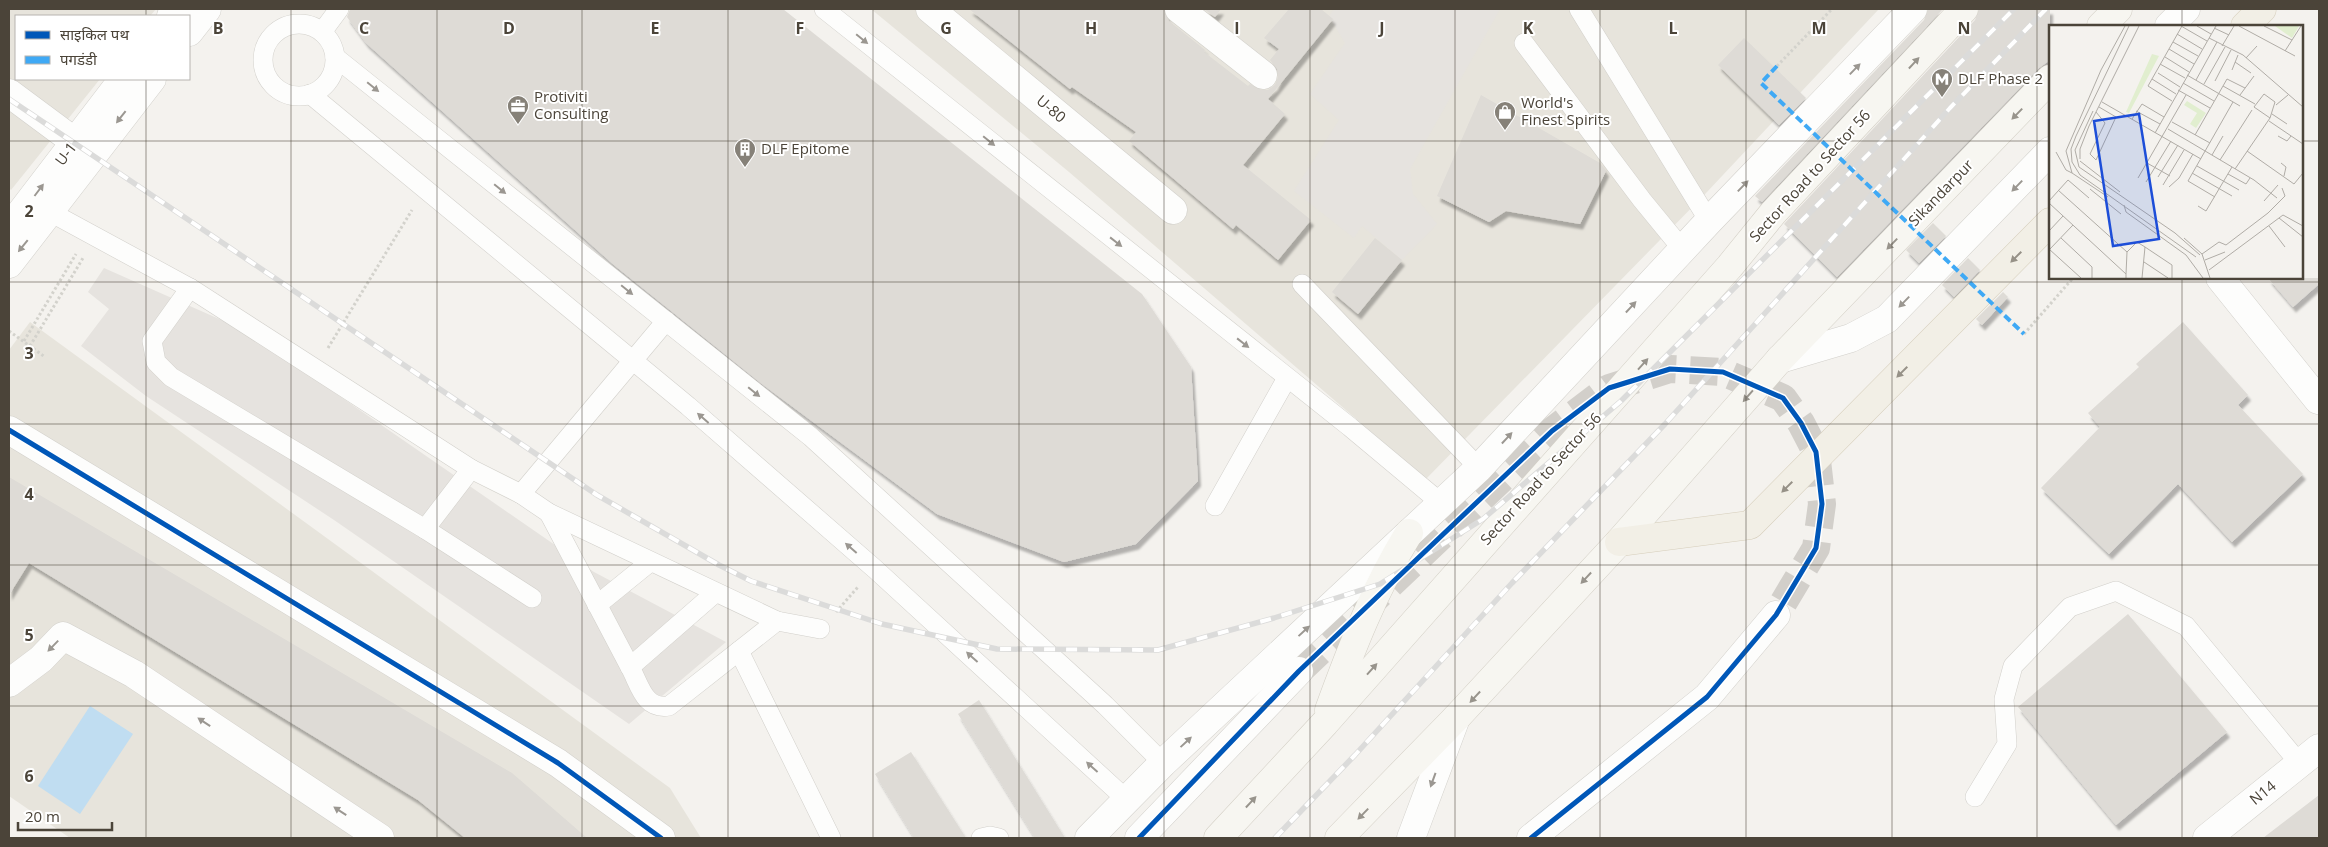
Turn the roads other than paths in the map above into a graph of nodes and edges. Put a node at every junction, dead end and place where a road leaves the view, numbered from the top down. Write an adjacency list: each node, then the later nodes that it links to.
1 (207, 9): 15 (street)
2 (339, 9): 16 (lane)
3 (824, 9): 40 (lane, one-way to 40)
4 (930, 9): 27 (street, U-80)
5 (1179, 9): 19 (street)
6 (1579, 9): 29 (lane)
7 (1913, 9): 29 (street, one-way to 7)
8 (1964, 9): 64 (main road, Sector Road to Sector 56, one-way to 8)
9 (2118, 9): 12 (main road)
10 (2186, 9): 13 (street)
11 (2262, 9): 14 (main road)
12 (2102, 25)
13 (2170, 25)
14 (2246, 25)
15 (190, 31)
16 (322, 32): 18 (lane); 24 (lane)
17 (1524, 43): 32 (lane)
18 (335, 57): 24 (lane); 37 (lane, one-way to 37)
19 (1263, 75)
20 (122, 80): 25 (street, U-1)
21 (151, 80): 28 (street, one-way to 28)
22 (2049, 80): 38 (main road, Sikandarpur, one-way to 38)
23 (9, 93): 25 (street)
24 (310, 94): 39 (lane)
25 (75, 142): 31 (street, U-1, one-way to 25)
26 (2049, 152): 38 (street, one-way to 38)
27 (1173, 210)
28 (50, 212): 33 (street, one-way to 33); 36 (lane)
29 (1709, 221): 32 (street)
30 (2049, 223): 51 (main road, one-way to 51)
31 (9, 228)
32 (1683, 250): 43 (street, one-way to 32)
33 (9, 264)
34 (2221, 279): 41 (street)
35 (1302, 284): 43 (lane)
36 (190, 288): 44 (lane); 49 (lane)
37 (666, 321): 39 (lane); 66 (lane, one-way to 66)
38 (1780, 360): 51 (main road, Sikandarpur, one-way to 51)
39 (634, 361): 45 (lane); 68 (lane, one-way to 39)
40 (1287, 378): 46 (lane); 47 (lane)
41 (2319, 400)
42 (9, 430): 70 (street)
43 (1479, 468): 46 (street)
44 (471, 469): 45 (lane); 49 (lane)
45 (521, 494): 48 (lane)
46 (1441, 503): 50 (street)
47 (1215, 506)
48 (550, 513): 52 (lane); 55 (lane)
49 (425, 530): 54 (lane)
50 (1409, 533): 64 (main road); 66 (street, one-way to 50)
51 (1619, 542): 63 (main road, one-way to 63)
52 (650, 562): 53 (lane); 55 (lane)
53 (715, 594): 57 (lane); 60 (lane)
54 (532, 598)
55 (597, 605): 60 (lane)
56 (1776, 615): 79 (street)
57 (777, 621): 58 (lane); 59 (lane)
58 (820, 629)
59 (739, 651): 60 (lane); 71 (lane)
60 (630, 667)
61 (1299, 671): 75 (street)
62 (9, 683): 69 (street, one-way to 62)
63 (1456, 718): 77 (main road, one-way to 77); 78 (street, one-way to 78)
64 (1325, 723): 76 (main road, Sector Road to Sector 56, one-way to 64)
65 (2310, 756): 67 (lane); 80 (street, N14)
66 (1163, 763): 68 (street)
67 (1975, 797)
68 (1128, 800): 74 (street)
69 (380, 838)
70 (661, 838)
71 (831, 838)
72 (982, 838): 73 (lane)
73 (999, 838)
74 (1090, 838)
75 (1139, 838)
76 (1218, 838)
77 (1339, 838)
78 (1411, 838)
79 (1531, 838)
80 (2207, 838)

